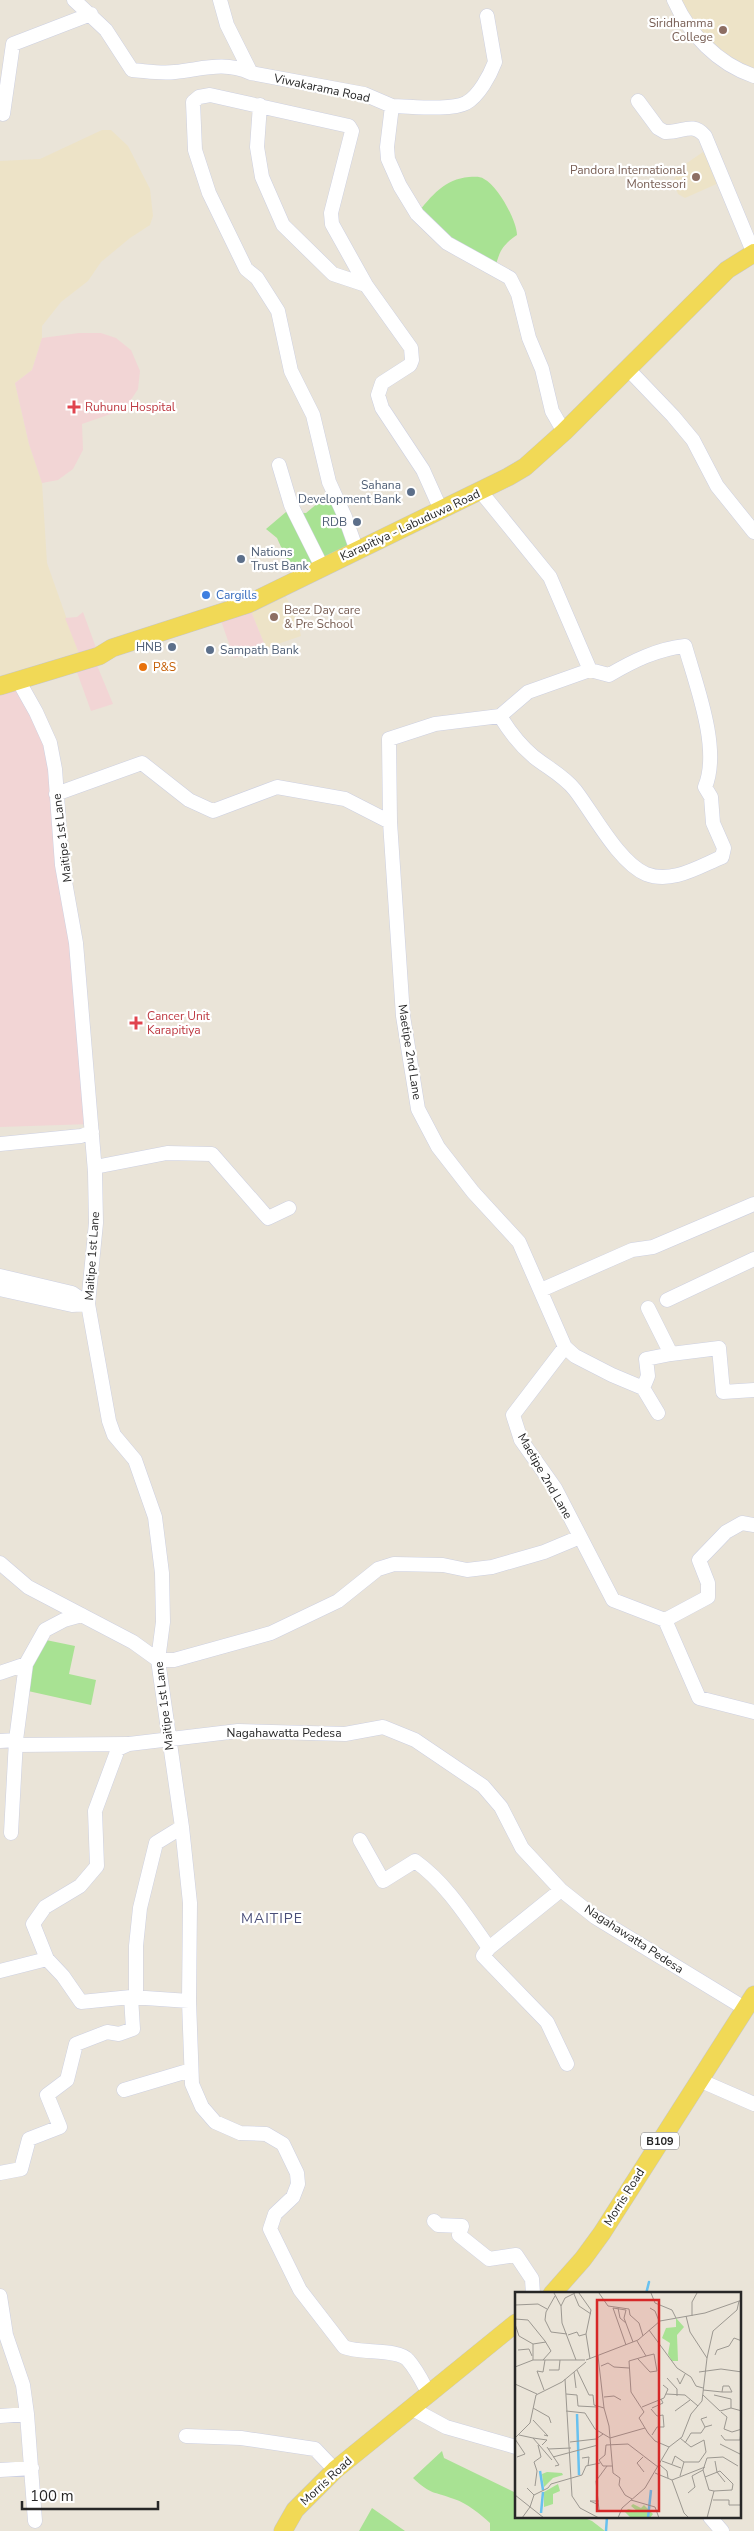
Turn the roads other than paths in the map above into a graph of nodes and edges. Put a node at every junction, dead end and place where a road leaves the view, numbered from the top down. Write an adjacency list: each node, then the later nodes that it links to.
1 (74, 0): 4 (street, Viwakarama Road)
2 (220, 0): 6 (street)
3 (674, 0): 7 (street)
4 (91, 14): 6 (street, Viwakarama Road); 11 (street)
5 (487, 16): 10 (street)
6 (251, 73): 10 (street, Viwakarama Road)
7 (754, 76)
8 (638, 101): 12 (street)
9 (260, 105): 13 (street); 13 (street); 20 (street)
10 (392, 106): 15 (street)
11 (3, 114)
12 (754, 254): 14 (main road, Karapitiya - Labuduwa Road)
13 (366, 285): 18 (street)
14 (628, 369): 15 (main road, Karapitiya - Labuduwa Road); 19 (street)
15 (564, 432): 17 (main road, Karapitiya - Labuduwa Road)
16 (279, 465): 21 (street)
17 (481, 492): 18 (main road, Karapitiya - Labuduwa Road); 22 (street)
18 (442, 510): 20 (main road, Karapitiya - Labuduwa Road)
19 (754, 532)
20 (357, 551): 21 (main road, Karapitiya - Labuduwa Road)
21 (322, 567): 23 (main road, Karapitiya - Labuduwa Road)
22 (590, 670): 25 (street); 25 (street)
23 (18, 680): 24 (main road, Karapitiya - Labuduwa Road); 26 (street, Maitipe 1st Lane)
24 (0, 686)
25 (500, 716): 27 (street, Maetipe 2nd Lane)
26 (56, 794): 27 (street); 28 (street, Maitipe 1st Lane)
27 (390, 822): 37 (street, Maetipe 2nd Lane)
28 (92, 1132): 29 (street); 30 (street, Maitipe 1st Lane)
29 (0, 1144)
30 (95, 1167): 32 (street); 39 (street, Maitipe 1st Lane)
31 (754, 1204): 37 (street)
32 (290, 1208)
33 (754, 1259): 38 (street)
34 (606, 1266): 37 (street)
35 (0, 1276): 39 (street)
36 (0, 1289): 39 (street)
37 (542, 1292): 41 (street, Maetipe 2nd Lane)
38 (667, 1300)
39 (88, 1304): 51 (street, Maitipe 1st Lane)
40 (648, 1308): 42 (street)
41 (565, 1347): 43 (street); 47 (street, Maetipe 2nd Lane)
42 (671, 1354): 43 (street); 44 (street)
43 (643, 1388): 45 (street)
44 (754, 1390)
45 (658, 1413)
46 (754, 1525): 50 (street)
47 (580, 1537): 50 (street, Maetipe 2nd Lane); 51 (street)
48 (0, 1563): 49 (street)
49 (82, 1615): 51 (street); 52 (street)
50 (665, 1620): 54 (street)
51 (158, 1660): 55 (street, Maitipe 1st Lane)
52 (26, 1664): 53 (street); 57 (street)
53 (0, 1673)
54 (754, 1712)
55 (168, 1740): 58 (street, Nagahawatta Pedesa); 59 (street, Maitipe 1st Lane); 62 (street, Nagahawatta Pedesa)
56 (0, 1741): 57 (street, Nagahawatta Pedesa)
57 (16, 1743): 58 (street, Nagahawatta Pedesa); 60 (street)
58 (129, 1744): 64 (street)
59 (182, 1827): 66 (street); 67 (street, Maitipe 1st Lane)
60 (11, 1833)
61 (360, 1840): 63 (street)
62 (561, 1890): 63 (street); 68 (street, Nagahawatta Pedesa)
63 (489, 1948): 69 (street)
64 (47, 1959): 65 (street); 66 (street)
65 (0, 1971)
66 (134, 1998): 67 (street); 74 (street)
67 (189, 2001): 70 (street, Maitipe 1st Lane)
68 (750, 2002): 71 (main road, Morris Road / B109)
69 (567, 2064)
70 (191, 2070): 72 (street); 80 (street, Maitipe 1st Lane)
71 (699, 2080): 73 (street); 77 (main road, Morris Road / B109)
72 (124, 2090)
73 (754, 2104)
74 (0, 2173)
75 (434, 2221): 76 (street)
76 (533, 2292)
77 (554, 2292)
78 (0, 2296): 82 (street)
79 (515, 2324): 80 (main road, Morris Road)
80 (429, 2394): 81 (main road, Morris Road)
81 (411, 2408): 85 (street); 88 (main road, Morris Road)
82 (28, 2414): 83 (street); 86 (street)
83 (0, 2416)
84 (186, 2436): 88 (street)
85 (515, 2447)
86 (32, 2468): 87 (street); 90 (street)
87 (0, 2470)
88 (335, 2470): 91 (main road, Morris Road)
89 (711, 2518): 92 (street)
90 (35, 2520)
91 (283, 2531)
92 (722, 2531)

